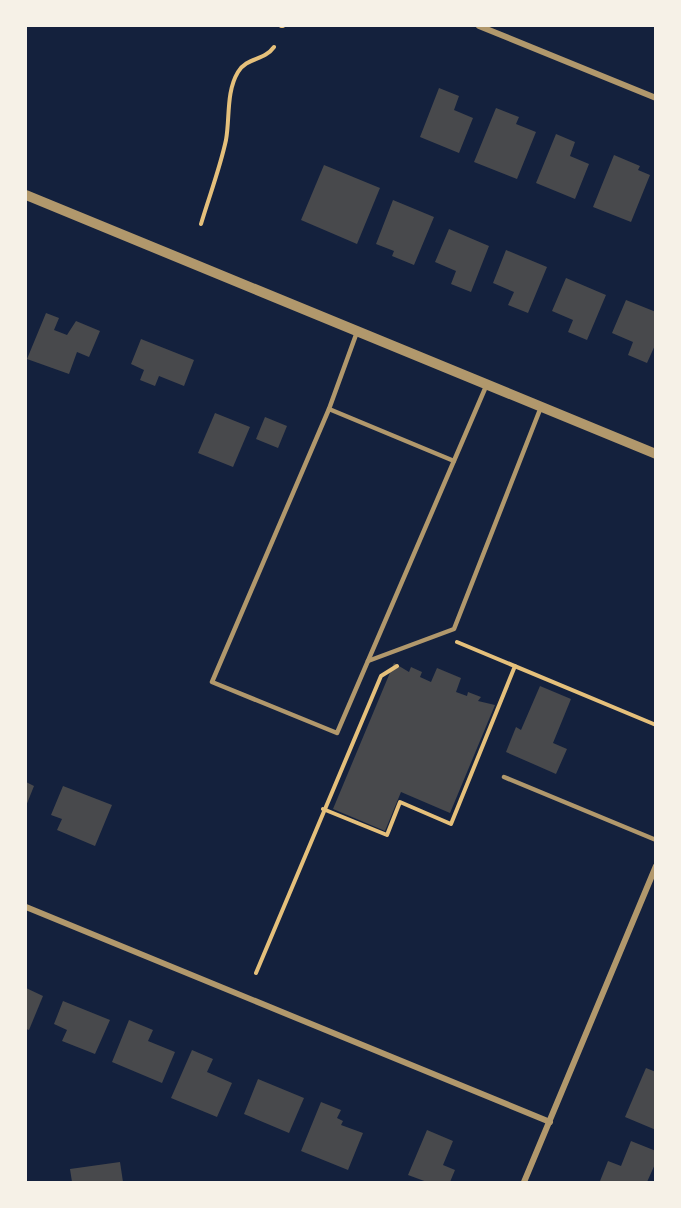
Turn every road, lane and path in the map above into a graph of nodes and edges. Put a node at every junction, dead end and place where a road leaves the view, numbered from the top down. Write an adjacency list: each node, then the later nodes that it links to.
1 (479, 26): 3 (street)
2 (274, 47): 5 (path)
3 (656, 98)
4 (26, 195): 6 (street)
5 (201, 225)
6 (357, 331): 7 (street); 9 (lane)
7 (486, 384): 8 (street); 11 (lane)
8 (541, 406): 10 (street); 13 (lane)
9 (329, 409): 11 (lane); 13 (lane)
10 (656, 454)
11 (454, 461): 13 (lane)
12 (447, 646): 15 (path)
13 (368, 661)
14 (399, 665): 18 (path)
15 (515, 666): 16 (path); 18 (path)
16 (656, 725)
17 (504, 777): 19 (lane)
18 (324, 809): 22 (path)
19 (656, 840)
20 (656, 866): 23 (street)
21 (26, 907): 23 (street)
22 (256, 973)
23 (550, 1122): 24 (street)
24 (524, 1182)

